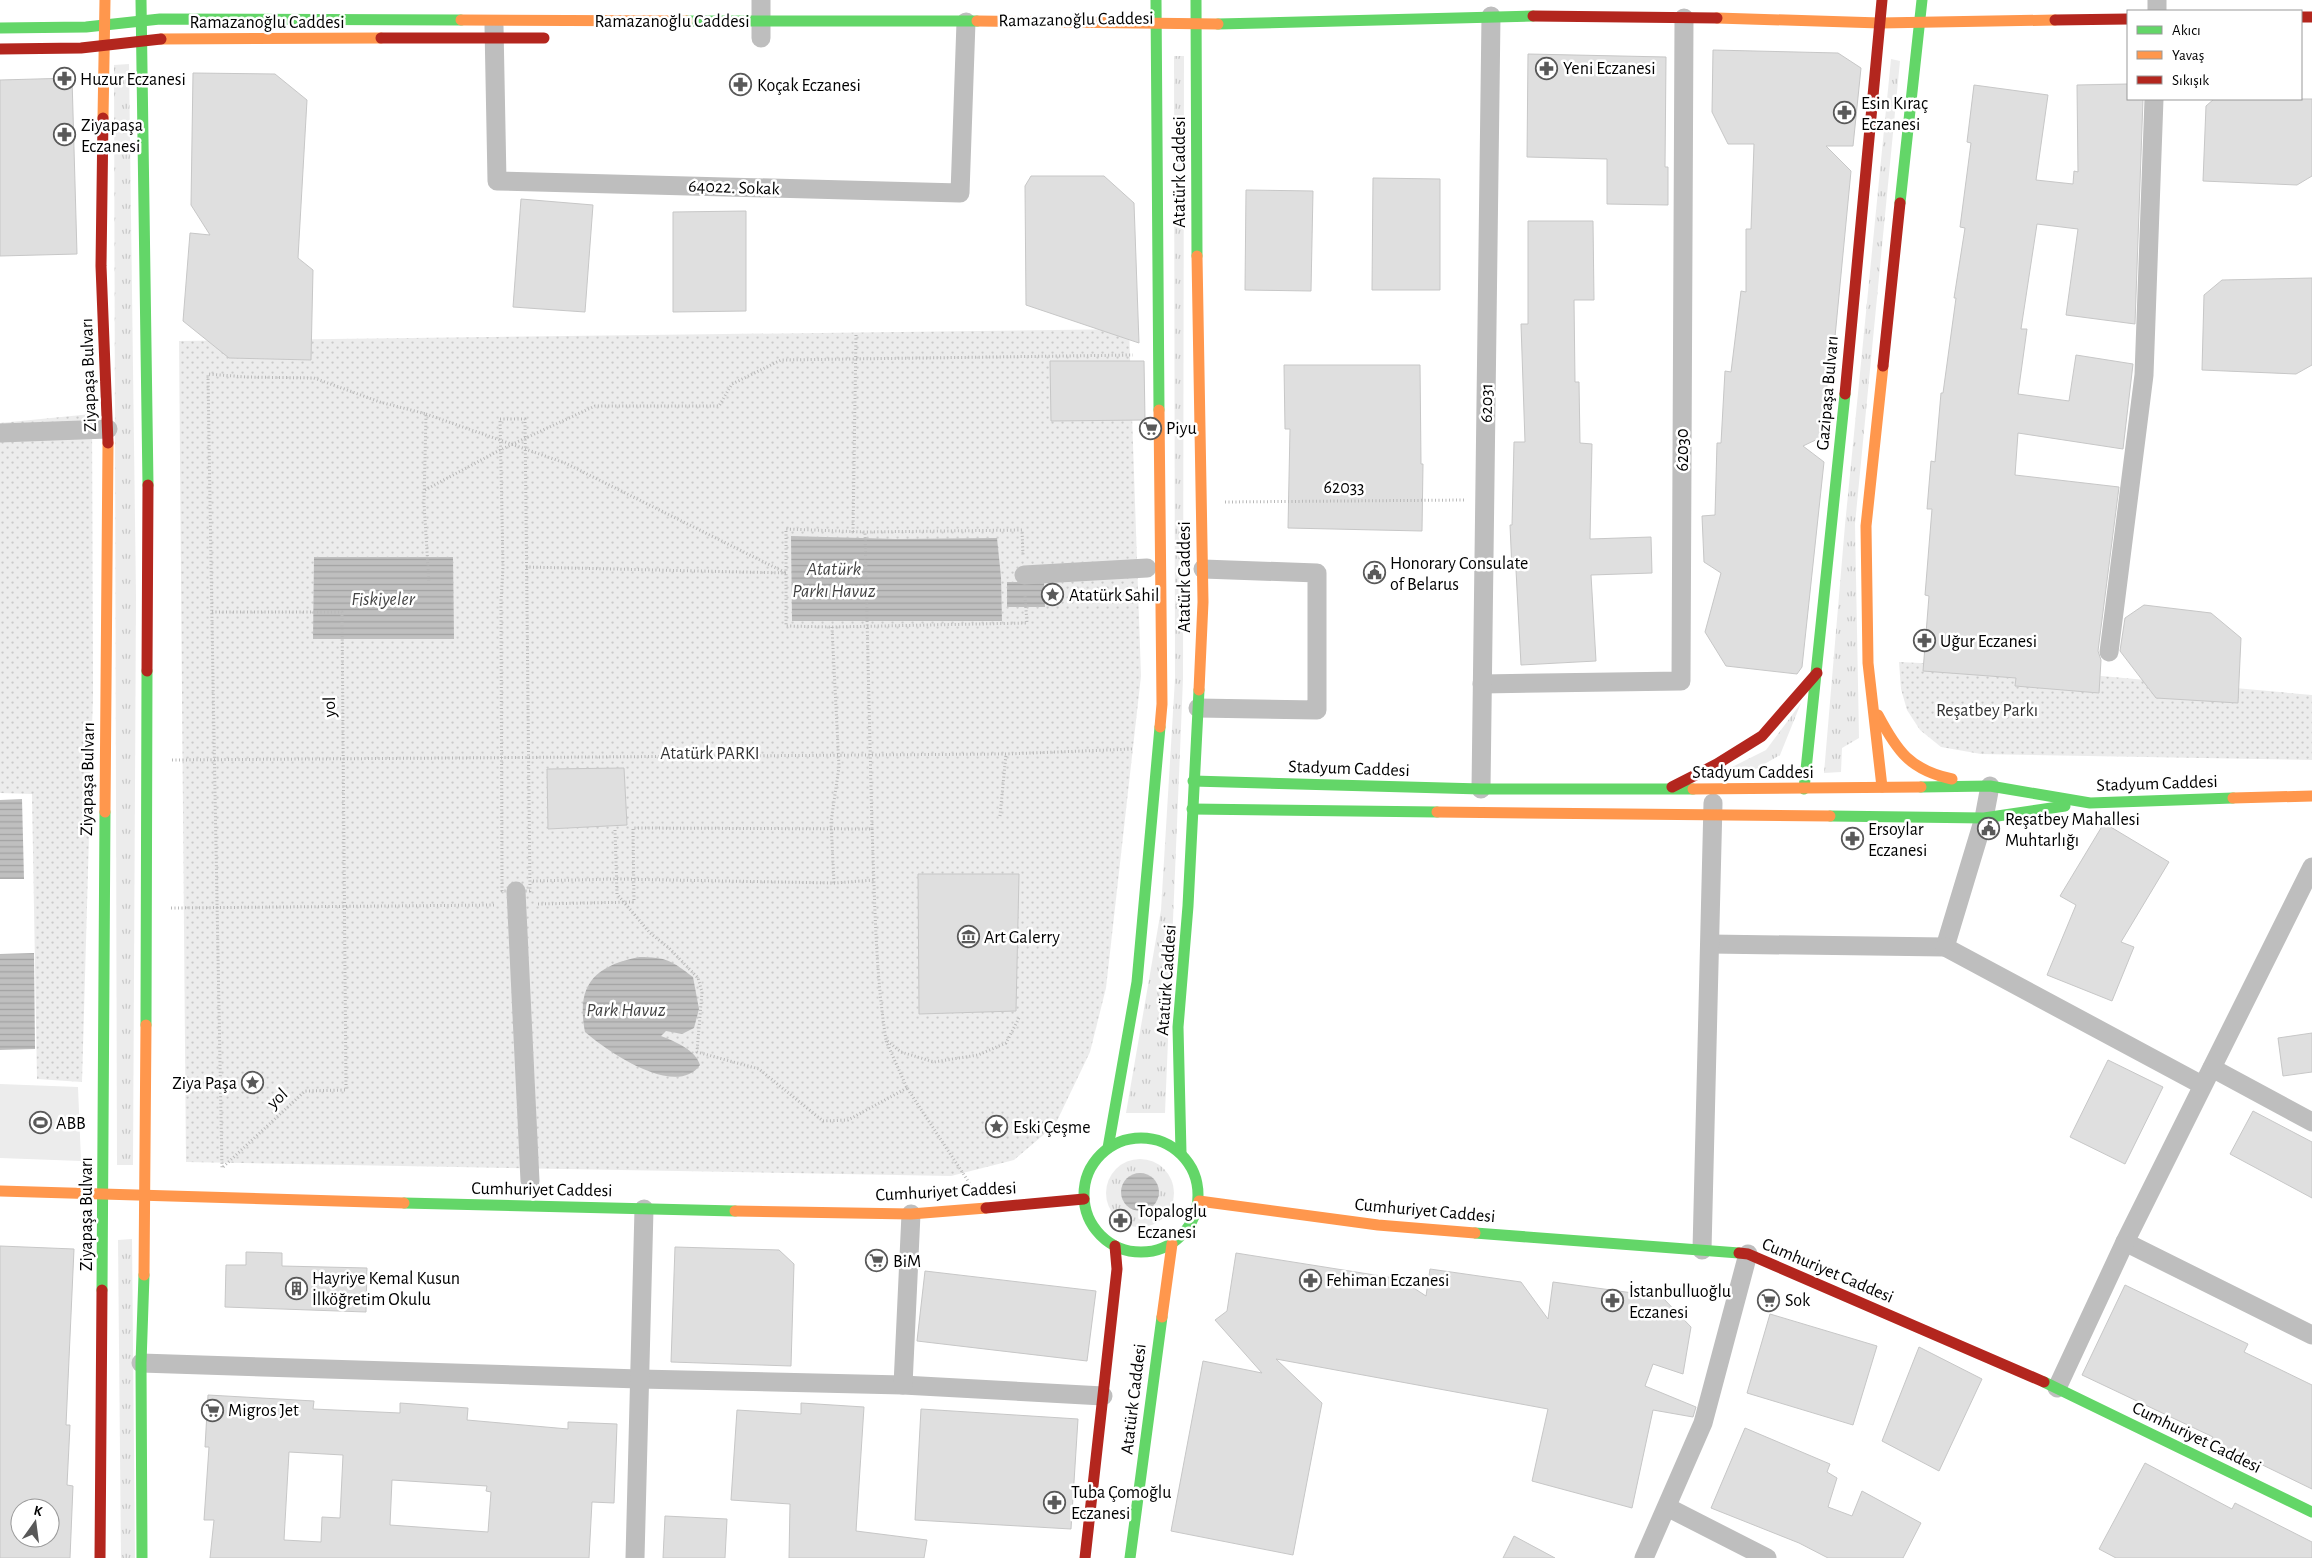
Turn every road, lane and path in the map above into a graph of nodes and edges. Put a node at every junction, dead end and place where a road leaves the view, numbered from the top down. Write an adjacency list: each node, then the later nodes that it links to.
1 (105, 0): 19 (main road, Ziyapaşa Bulvarı)
2 (141, 0): 15 (main road)
3 (761, 0): 23 (street)
4 (1156, 0): 16 (main road, Atatürk Caddesi)
5 (1196, 0): 20 (main road, Atatürk Caddesi)
6 (1882, 0): 18 (main road, Gazipaşa Bulvarı)
7 (1922, 0): 17 (main road)
8 (403, 5): 14 (main road)
9 (1451, 9): 11 (main road); 20 (main road)
10 (1733, 9): 12 (main road); 18 (main road)
11 (1491, 16): 12 (main road); 61 (street, 62031)
12 (1684, 18): 61 (street, 62030)
13 (2127, 19): 17 (main road)
14 (403, 20): 15 (main road, Ramazanoğlu Caddesi); 22 (main road, Ramazanoğlu Caddesi); 27 (main road)
15 (141, 21): 19 (main road, Ramazanoğlu Caddesi); 28 (main road)
16 (1156, 22): 20 (main road, Ramazanoğlu Caddesi); 24 (main road, Ramazanoğlu Caddesi); 25 (main road, Atatürk Caddesi)
17 (1920, 23): 18 (main road); 62 (main road)
18 (1880, 24): 60 (main road, Gazipaşa Bulvarı)
19 (105, 25): 21 (main road, Ramazanoğlu Caddesi); 29 (main road, Ziyapaşa Bulvarı)
20 (1196, 25): 25 (main road, Ramazanoğlu Caddesi); 51 (main road, Atatürk Caddesi)
21 (0, 28)
22 (494, 29): 23 (main road, Ramazanoğlu Caddesi); 24 (street, 64022. Sokak); 26 (main road, Ramazanoğlu Caddesi); 27 (main road, Ramazanoğlu Caddesi)
23 (763, 34): 24 (main road, Ramazanoğlu Caddesi)
24 (966, 34)
25 (1152, 37): 107 (main road, Atatürk Caddesi)
26 (560, 38)
27 (402, 39): 28 (main road, Ramazanoğlu Caddesi)
28 (141, 41): 29 (main road, Ramazanoğlu Caddesi); 113 (main road)
29 (105, 46): 30 (main road, Ramazanoğlu Caddesi); 36 (main road, Ziyapaşa Bulvarı)
30 (0, 49)
31 (2154, 100): 59 (street)
32 (856, 333): 34 (path)
33 (1135, 355): 34 (path)
34 (855, 359): 38 (path); 47 (path)
35 (426, 414): 39 (path); 43 (path); 55 (path, yol)
36 (108, 429): 37 (street); 112 (main road, Ziyapaşa Bulvarı)
37 (0, 433)
38 (525, 439): 39 (path); 40 (path); 41 (path)
39 (500, 440): 40 (path); 42 (path)
40 (514, 445): 41 (path); 42 (path)
41 (525, 449): 49 (path); 52 (path)
42 (500, 450): 43 (path); 68 (path)
43 (425, 490): 54 (path)
44 (1468, 500): 45 (path, 62033)
45 (1220, 502)
46 (1022, 530): 48 (path)
47 (853, 532): 48 (path); 52 (path)
48 (865, 532): 57 (path)
49 (526, 567): 52 (path); 69 (path)
50 (1147, 568): 53 (street)
51 (1203, 569): 63 (main road, Atatürk Caddesi); 63 (street)
52 (786, 573): 58 (path)
53 (1024, 575)
54 (429, 584)
55 (212, 612): 70 (path, yol); 71 (path, yol)
56 (1027, 623): 57 (path)
57 (867, 626): 58 (path); 67 (path)
58 (832, 627): 66 (path)
59 (2109, 652)
60 (1817, 673): 77 (main road); 78 (main road, Gazipaşa Bulvarı)
61 (1482, 684): 76 (street, 62031)
62 (1873, 706): 74 (main road); 75 (main road)
63 (1198, 708): 73 (main road, Atatürk Caddesi)
64 (1140, 749): 65 (path)
65 (1006, 754): 67 (path); 83 (path)
66 (838, 755): 67 (path); 69 (path); 86 (path)
67 (870, 755): 87 (path)
68 (501, 757): 69 (path); 70 (path); 94 (path)
69 (528, 757): 94 (path)
70 (344, 758): 71 (path); 96 (path, yol)
71 (215, 759): 72 (path); 98 (path, yol)
72 (170, 760)
73 (1194, 781): 76 (main road, Stadyum Caddesi); 82 (main road, Atatürk Caddesi)
74 (1990, 786): 75 (main road, Stadyum Caddesi); 81 (main road, Stadyum Caddesi); 85 (street)
75 (1882, 787): 78 (main road, Stadyum Caddesi)
76 (1481, 789): 77 (main road, Stadyum Caddesi)
77 (1668, 789): 79 (main road, Stadyum Caddesi)
78 (1804, 789): 79 (main road, Stadyum Caddesi)
79 (1714, 790): 84 (street)
80 (2312, 796): 81 (main road, Stadyum Caddesi)
81 (2090, 803): 85 (main road)
82 (1192, 809): 84 (main road); 108 (main road, Atatürk Caddesi)
83 (1000, 816)
84 (1712, 816): 85 (main road); 99 (street)
85 (1984, 818): 100 (street)
86 (832, 829): 87 (path); 91 (path); 93 (path)
87 (872, 829): 92 (path)
88 (615, 830): 90 (path)
89 (2312, 867): 103 (street)
90 (616, 879): 91 (path); 94 (path); 95 (path)
91 (634, 880): 93 (path); 95 (path)
92 (874, 880): 93 (path); 102 (path)
93 (834, 883)
94 (521, 892): 95 (path); 96 (path); 109 (street)
95 (624, 902): 105 (path)
96 (346, 906): 98 (path); 98 (path, yol)
97 (170, 908): 98 (path)
98 (217, 908)
99 (1710, 944): 100 (street); 121 (street)
100 (1945, 947): 104 (street)
101 (1019, 1018): 102 (path)
102 (886, 1040): 105 (path)
103 (2212, 1068): 104 (street); 106 (street)
104 (2202, 1085): 118 (street)
105 (907, 1088): 110 (path)
106 (2312, 1122)
107 (1108, 1148): 108 (main road); 114 (main road)
108 (1181, 1153): 115 (main road)
109 (530, 1181)
110 (973, 1188)
111 (0, 1191): 112 (main road, Cumhuriyet Caddesi)
112 (104, 1195): 113 (main road, Cumhuriyet Caddesi); 131 (main road, Ziyapaşa Bulvarı)
113 (146, 1196): 116 (main road, Cumhuriyet Caddesi); 124 (main road)
114 (1084, 1199): 117 (main road, Cumhuriyet Caddesi); 120 (main road)
115 (1199, 1201): 119 (main road); 121 (main road, Cumhuriyet Caddesi)
116 (644, 1209): 117 (main road, Cumhuriyet Caddesi); 125 (street)
117 (911, 1214): 126 (street)
118 (2125, 1242): 123 (street); 127 (street)
119 (1172, 1244): 120 (main road); 135 (main road, Atatürk Caddesi)
120 (1115, 1246): 128 (main road, Atatürk Caddesi)
121 (1702, 1250): 122 (main road, Cumhuriyet Caddesi)
122 (1748, 1254): 127 (main road, Cumhuriyet Caddesi); 129 (street)
123 (2312, 1335)
124 (141, 1363): 125 (street); 132 (main road)
125 (639, 1380): 126 (street); 133 (street)
126 (903, 1385): 128 (street)
127 (2057, 1388): 130 (main road, Cumhuriyet Caddesi)
128 (1103, 1396): 134 (main road, Atatürk Caddesi)
129 (1667, 1508): 136 (street); 137 (street)
130 (2312, 1512)
131 (100, 1558)
132 (142, 1558)
133 (635, 1558)
134 (1085, 1558)
135 (1130, 1558)
136 (1644, 1558)
137 (1767, 1558)

